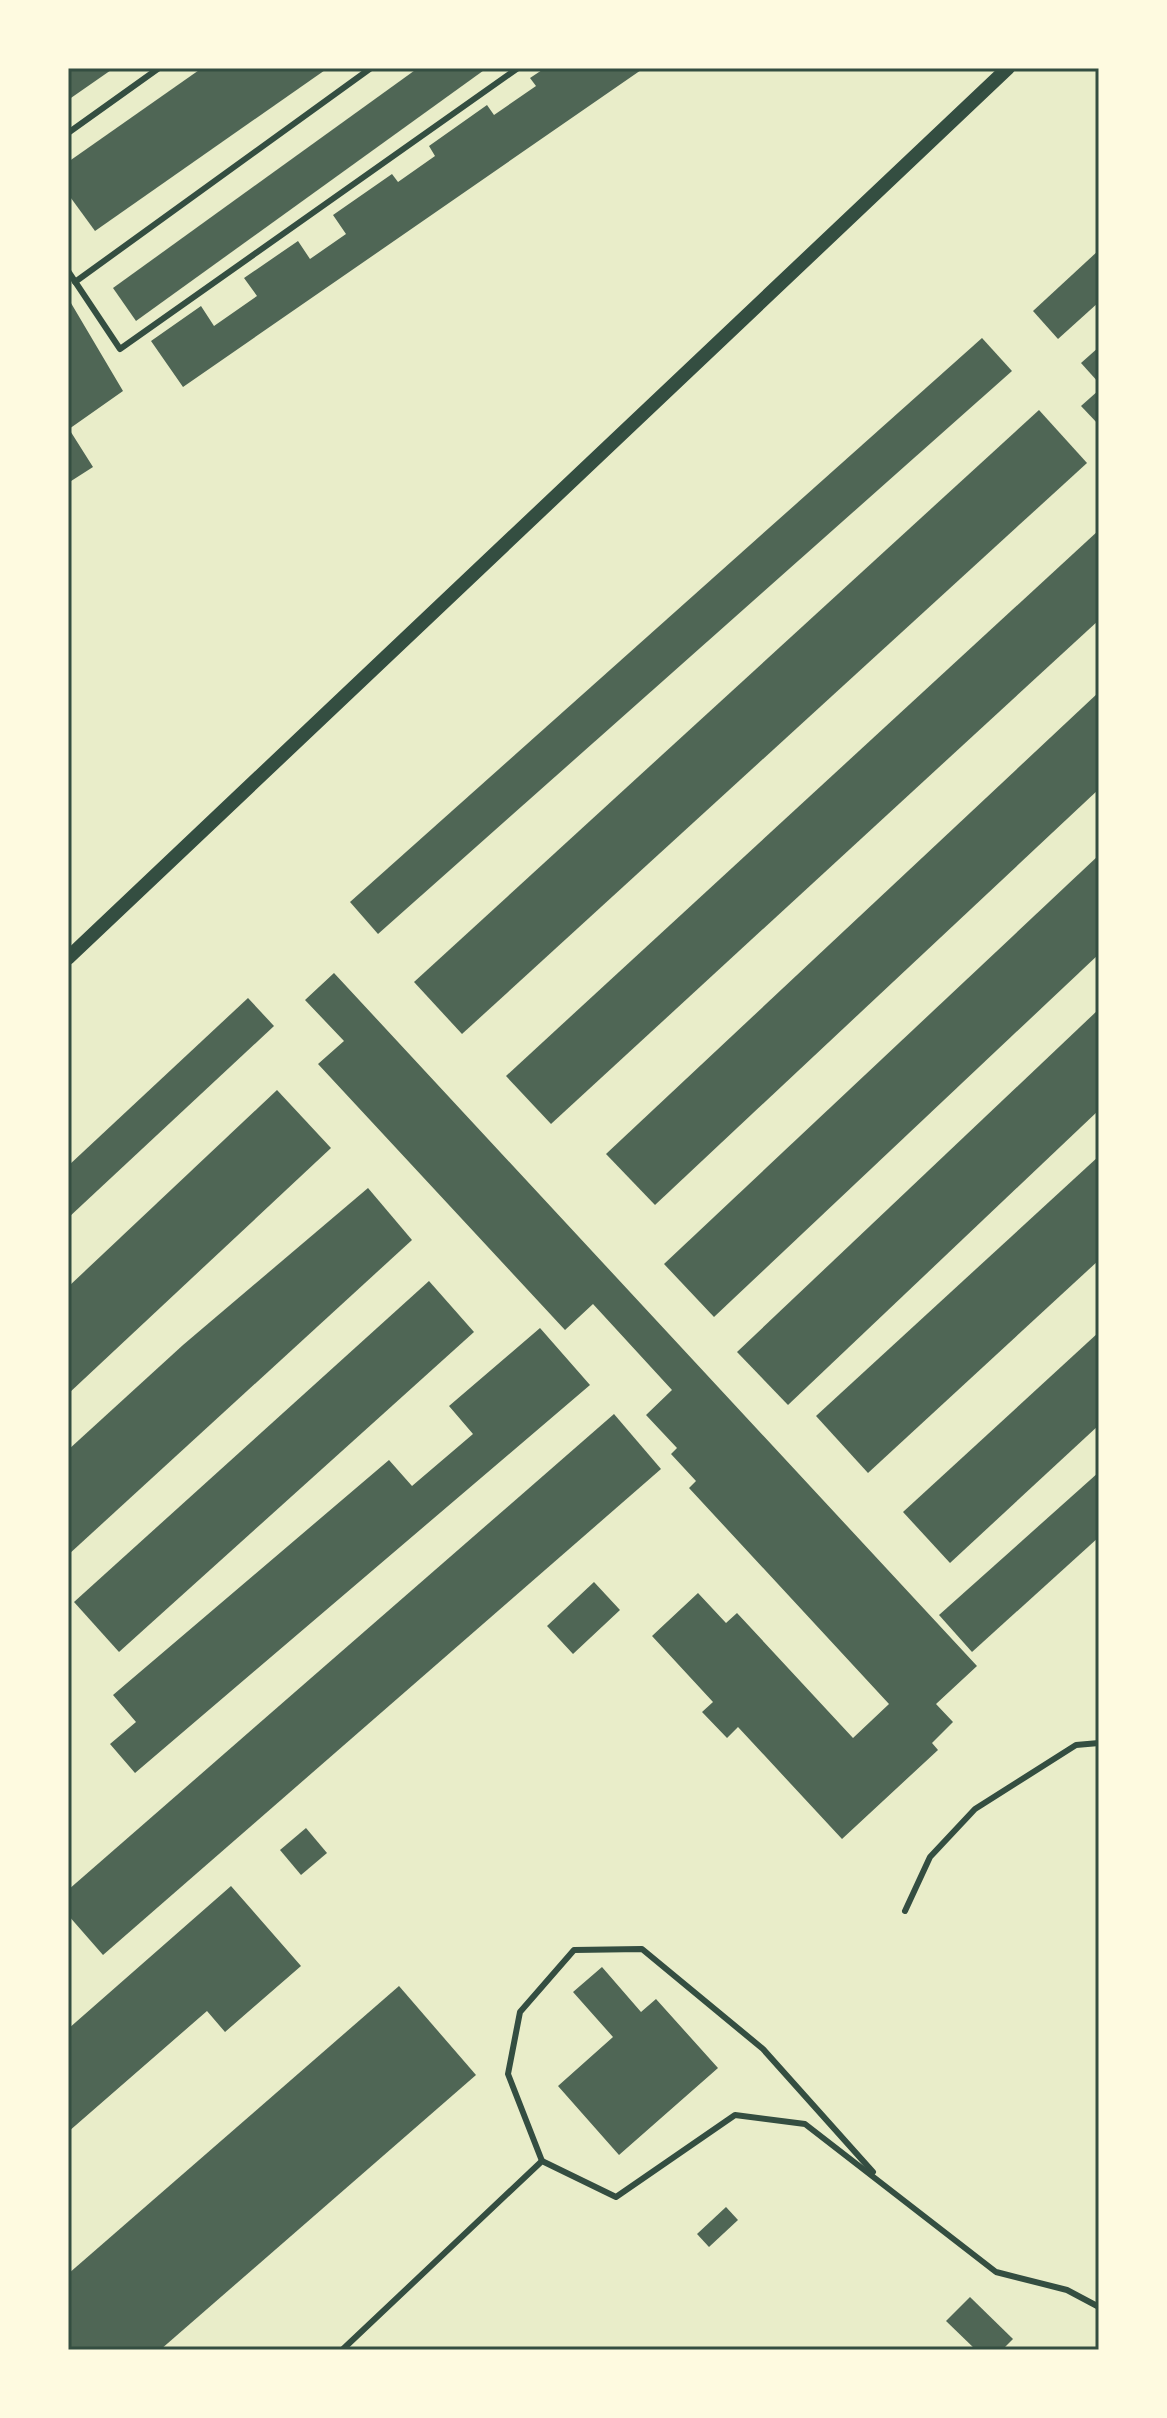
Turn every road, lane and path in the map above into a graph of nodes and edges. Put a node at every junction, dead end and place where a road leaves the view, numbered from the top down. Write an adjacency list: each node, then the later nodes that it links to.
1 (159, 68): 5 (lane)
2 (371, 68): 7 (lane)
3 (518, 68): 7 (lane)
4 (1008, 68): 8 (street)
5 (68, 133)
6 (68, 271): 7 (lane)
7 (75, 282)
8 (68, 958)
9 (1099, 1743): 10 (lane)
10 (905, 1911)
11 (542, 2161): 12 (lane); 12 (lane); 14 (lane)
12 (883, 2184): 13 (lane)
13 (1099, 2307)
14 (342, 2350)

